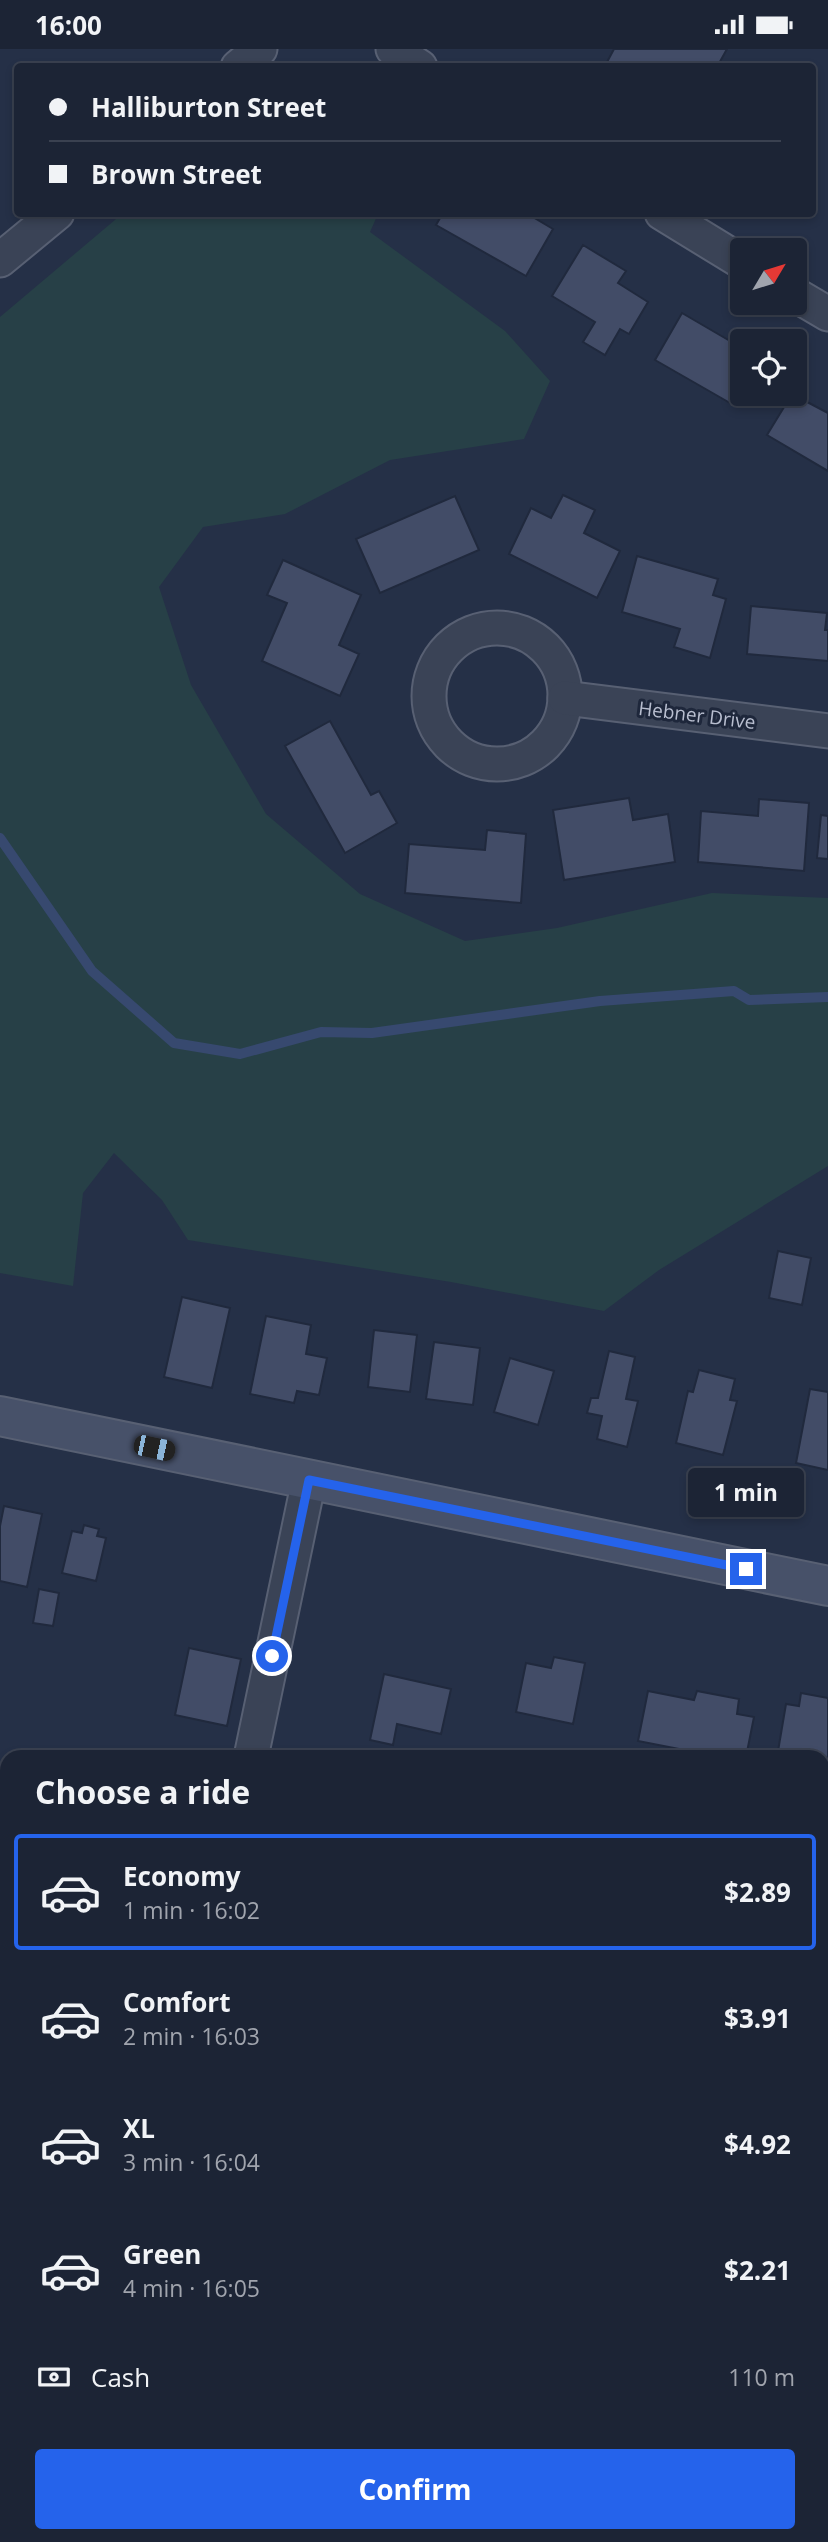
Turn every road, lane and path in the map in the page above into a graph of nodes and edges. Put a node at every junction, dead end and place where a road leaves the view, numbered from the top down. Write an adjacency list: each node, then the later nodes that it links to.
1 (260, 49): 3 (street)
2 (393, 49): 4 (street)
3 (243, 63)
4 (414, 63)
5 (52, 217): 8 (street)
6 (669, 217): 7 (street)
7 (730, 255)
8 (0, 260)
9 (807, 302): 10 (street)
10 (828, 314)
11 (565, 698): 11 (street); 12 (street, Hebner Drive)
12 (828, 731)
13 (0, 1416): 14 (street)
14 (309, 1480): 15 (street); 16 (street)
15 (828, 1586)
16 (252, 1750)

